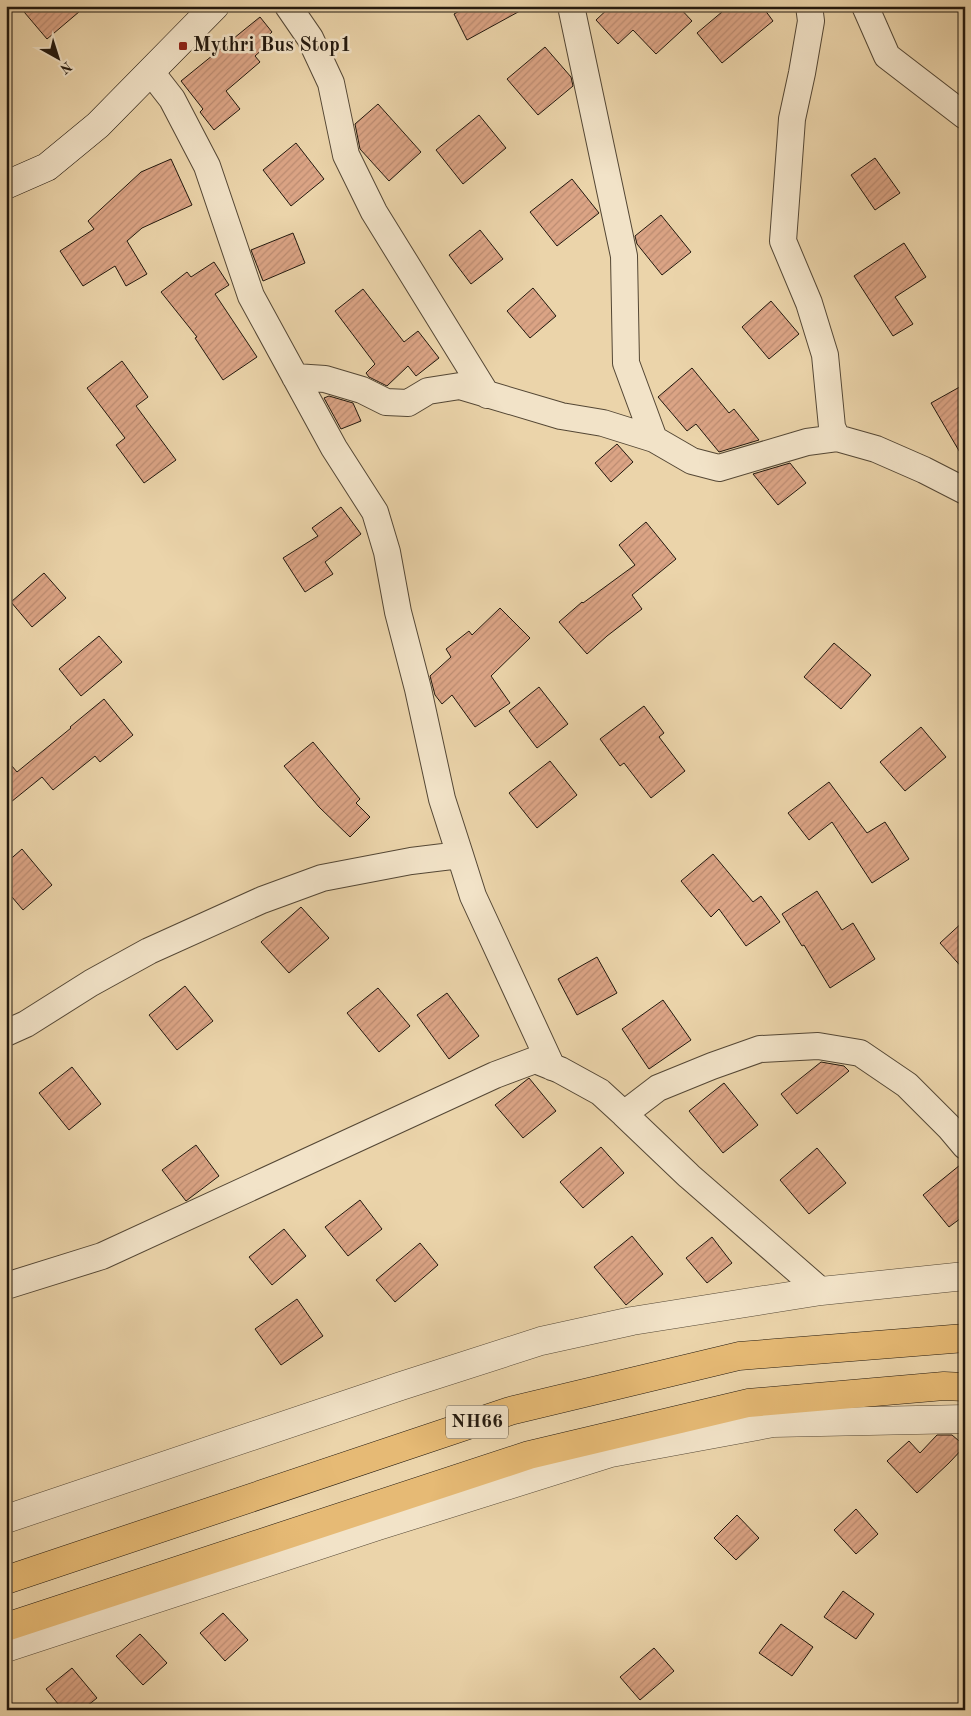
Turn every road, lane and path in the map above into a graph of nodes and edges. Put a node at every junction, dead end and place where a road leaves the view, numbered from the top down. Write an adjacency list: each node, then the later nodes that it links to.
1 (216, 6): 6 (street)
2 (288, 6): 10 (street)
3 (570, 6): 12 (street)
4 (809, 6): 11 (street)
5 (865, 6): 7 (street)
6 (152, 72): 8 (street); 9 (street)
7 (965, 116)
8 (6, 185)
9 (295, 376): 10 (street); 14 (street)
10 (487, 395): 12 (street)
11 (837, 438): 12 (street); 13 (street)
12 (654, 439)
13 (965, 491)
14 (460, 855): 15 (street); 16 (street)
15 (6, 1033)
16 (552, 1067): 17 (street); 20 (street)
17 (624, 1114): 18 (street); 21 (street)
18 (965, 1146)
19 (965, 1276): 21 (street)
20 (6, 1286)
21 (821, 1291): 25 (street)
22 (965, 1338): 26 (highway, NH66)
23 (965, 1387): 27 (highway, NH66)
24 (965, 1419): 28 (street)
25 (6, 1519)
26 (6, 1580)
27 (6, 1627)
28 (6, 1648)

